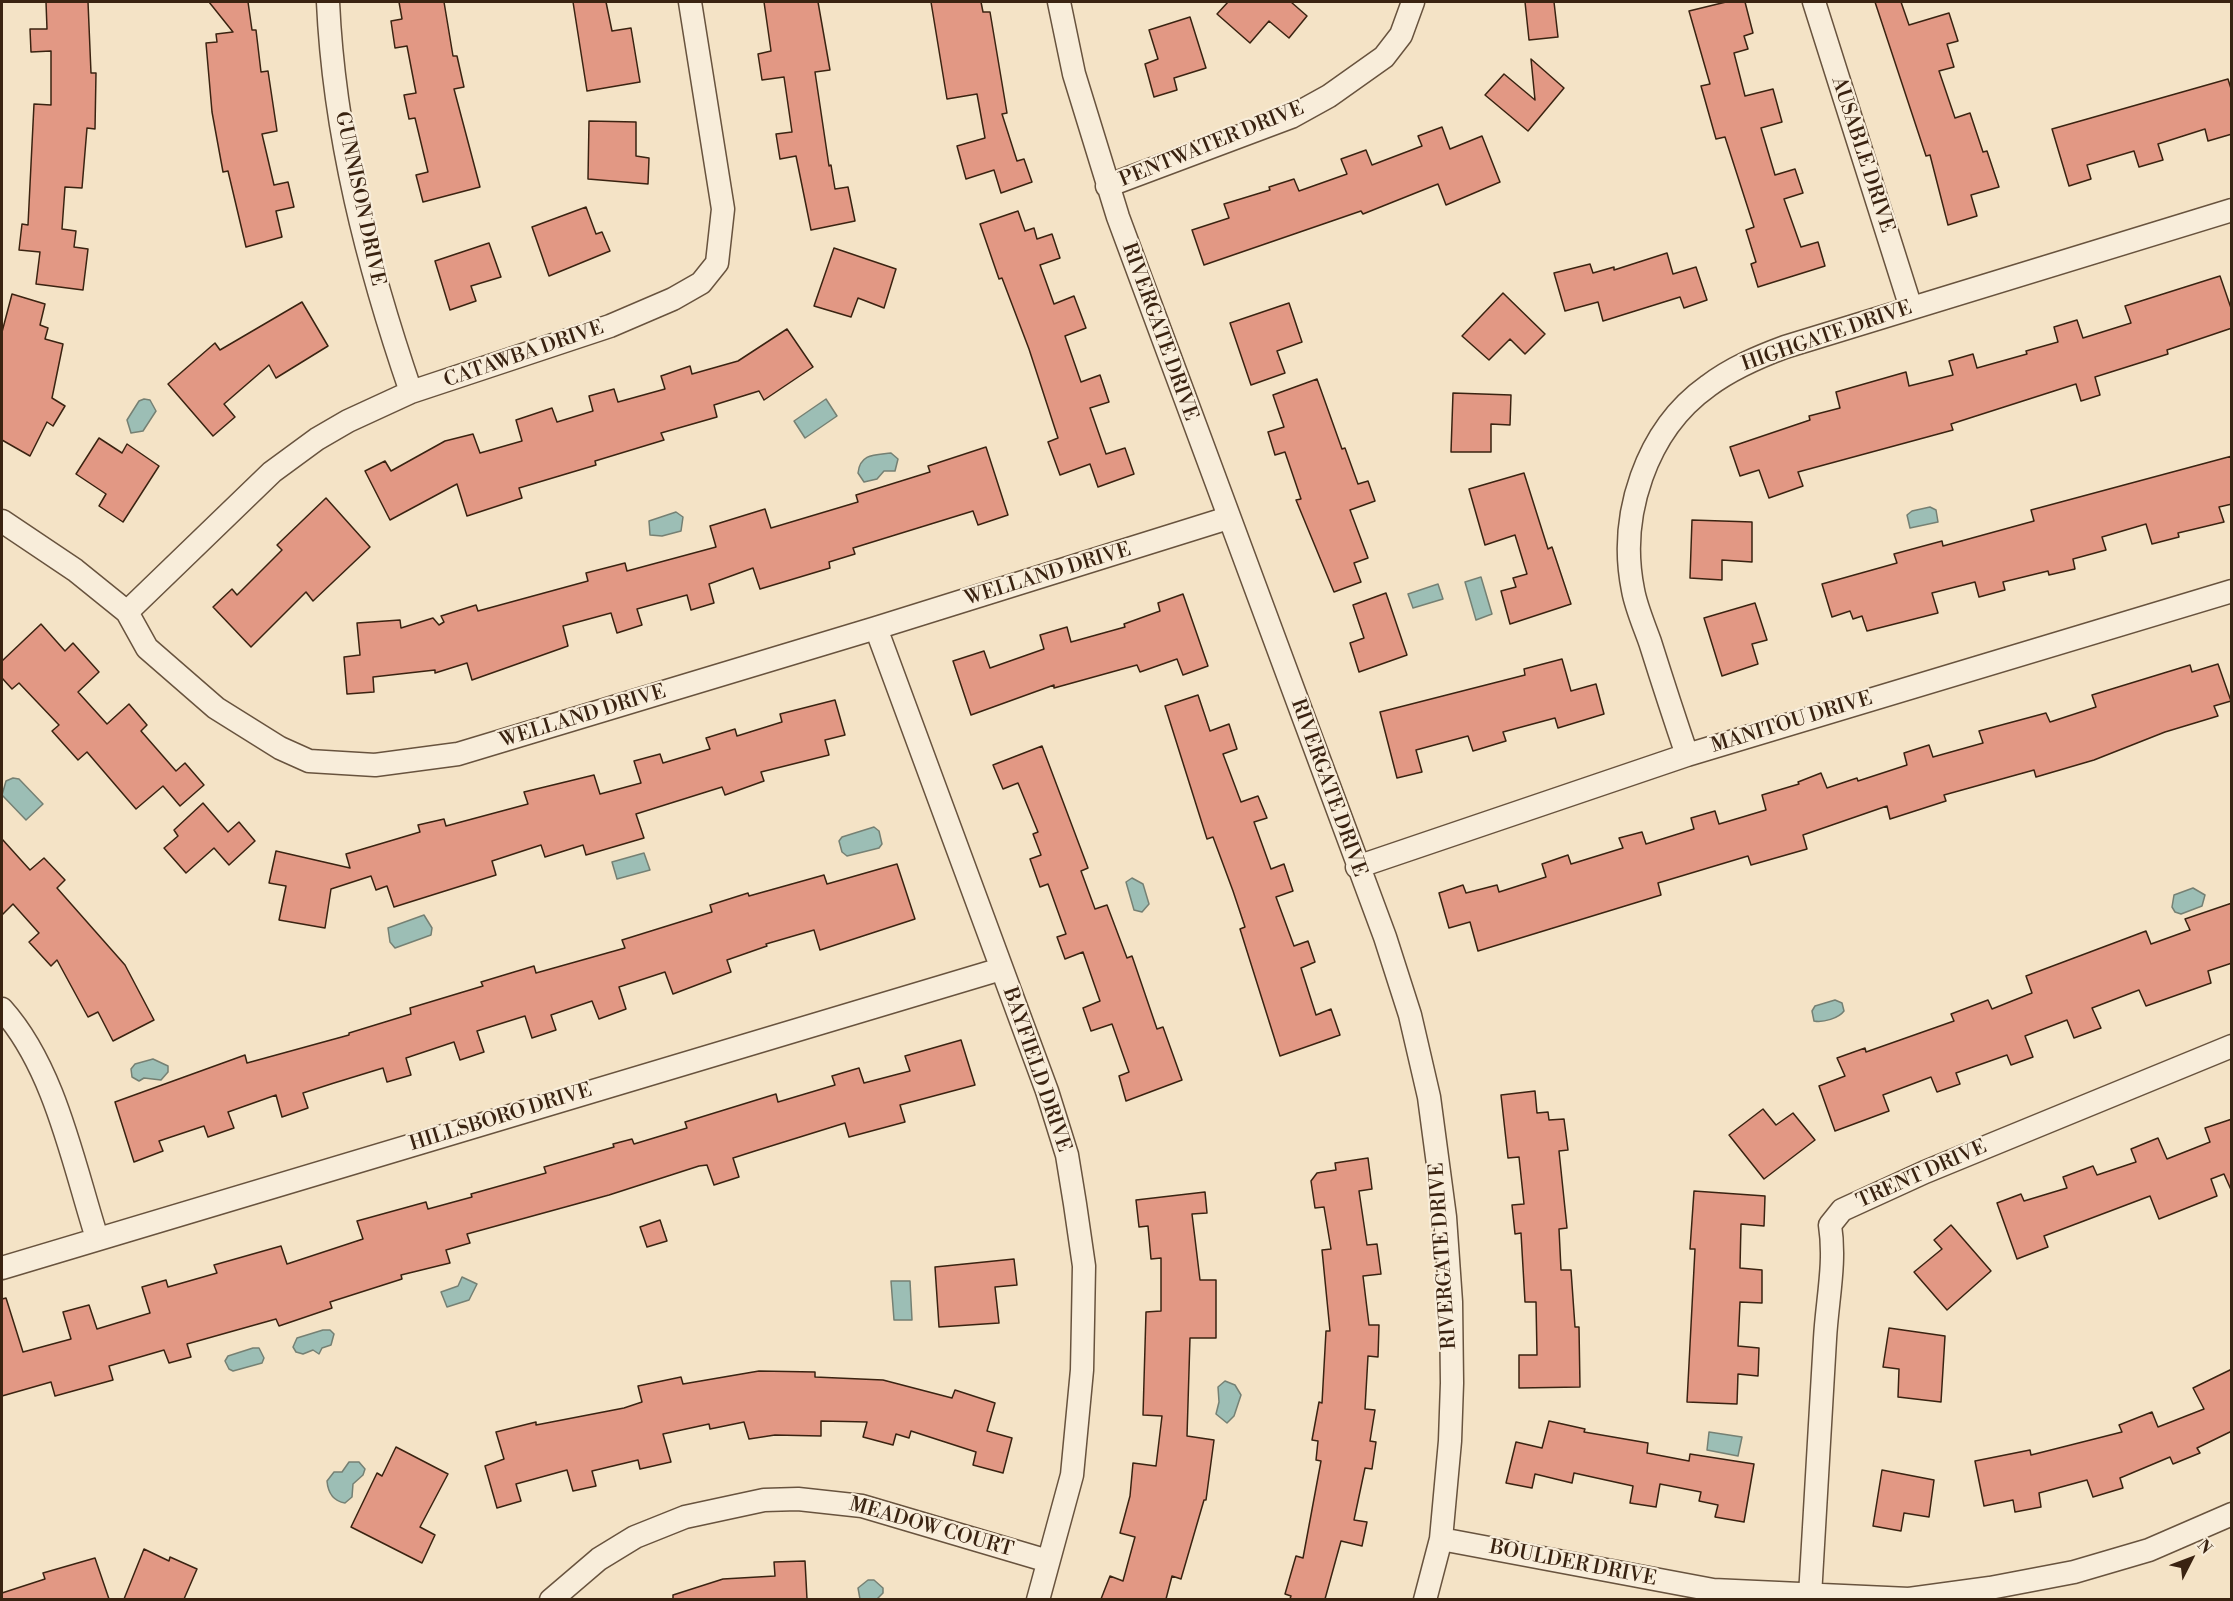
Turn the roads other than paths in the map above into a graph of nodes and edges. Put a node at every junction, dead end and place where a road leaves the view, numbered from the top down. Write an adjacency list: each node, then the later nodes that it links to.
1 (328, 2): 9 (street, GUNNISON DRIVE)
2 (690, 2): 9 (street, CATAWBA DRIVE)
3 (1059, 2): 6 (street, RIVERGATE DRIVE)
4 (1413, 2): 6 (street, PENTWATER DRIVE)
5 (1814, 2): 8 (street, AUSABLE DRIVE)
6 (1107, 186): 10 (street, RIVERGATE DRIVE)
7 (2232, 210): 8 (street, HIGHGATE DRIVE)
8 (1911, 308): 15 (street, HIGHGATE DRIVE)
9 (411, 392): 13 (street, CATAWBA DRIVE)
10 (1228, 518): 14 (street, WELLAND DRIVE); 16 (street, RIVERGATE DRIVE)
11 (2, 521): 13 (street, WELLAND DRIVE)
12 (2232, 591): 15 (street, MANITOU DRIVE)
13 (127, 612): 14 (street, WELLAND DRIVE)
14 (876, 628): 17 (street, BAYFIELD DRIVE)
15 (1687, 755): 16 (street, MANITOU DRIVE)
16 (1357, 867): 23 (street, RIVERGATE DRIVE)
17 (1001, 969): 20 (street, HILLSBORO DRIVE); 24 (street, BAYFIELD DRIVE)
18 (2, 1009): 20 (street)
19 (2232, 1046): 25 (street, TRENT DRIVE)
20 (97, 1238): 21 (street, HILLSBORO DRIVE)
21 (2, 1268)
22 (2232, 1514): 25 (street, BOULDER DRIVE)
23 (1441, 1539): 25 (street, BOULDER DRIVE); 28 (street, RIVERGATE DRIVE)
24 (1048, 1561): 26 (street, MEADOW COURT); 27 (street, BAYFIELD DRIVE)
25 (1810, 1596)
26 (551, 1599)
27 (1038, 1599)
28 (1425, 1599)

